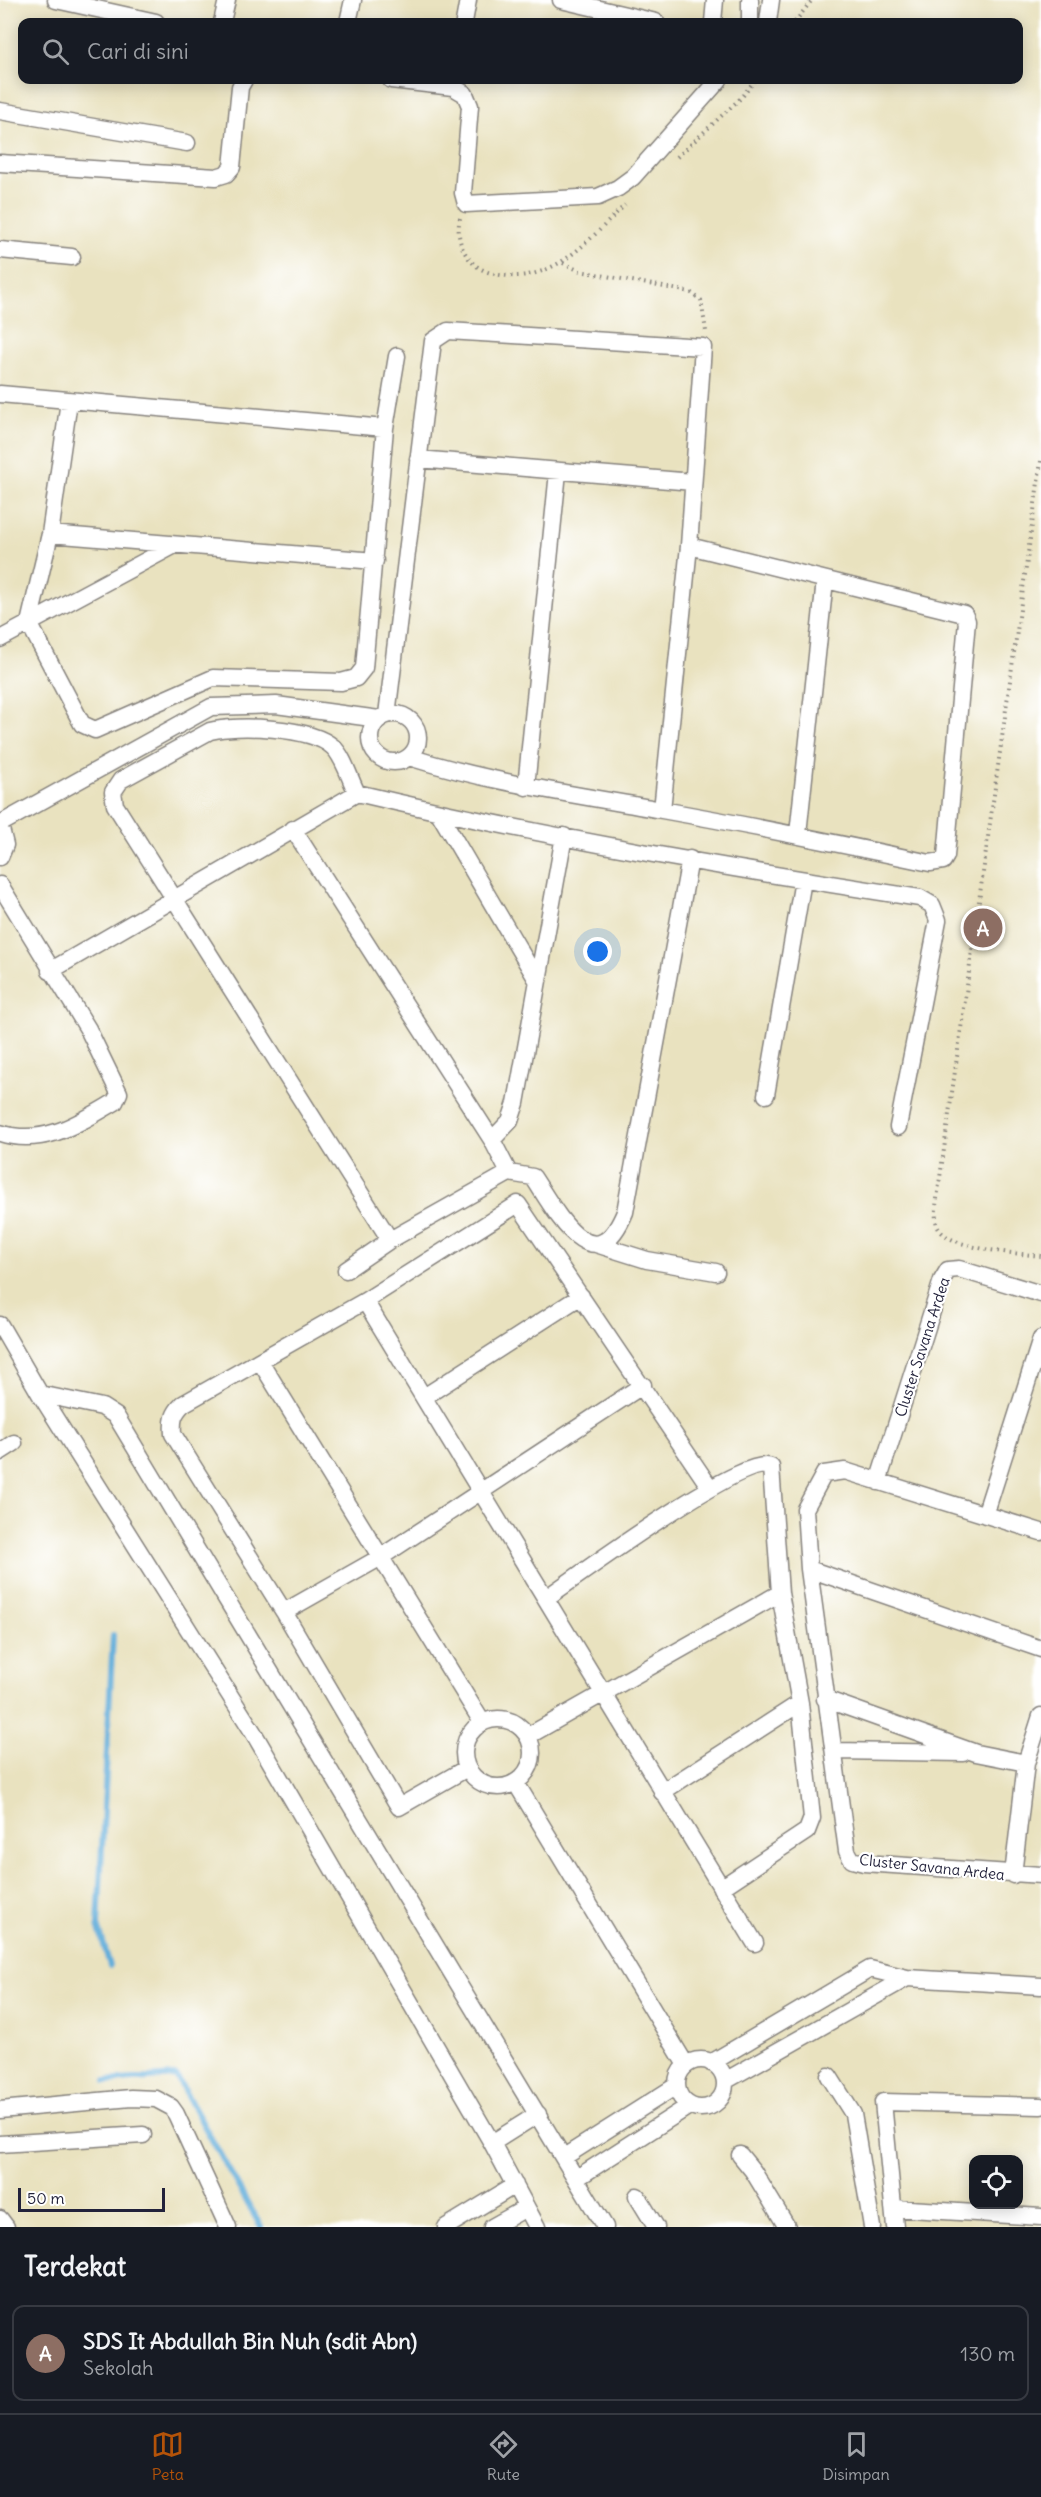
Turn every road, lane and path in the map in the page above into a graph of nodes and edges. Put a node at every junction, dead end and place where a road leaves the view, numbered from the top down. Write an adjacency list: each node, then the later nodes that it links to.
1 (56, 0): 10 (street)
2 (227, 0): 12 (street)
3 (352, 0): 13 (street)
4 (468, 0): 14 (street)
5 (561, 0): 15 (street)
6 (715, 0): 16 (street)
7 (750, 0): 17 (street)
8 (771, 0): 18 (street)
9 (812, 0): 19 (path)
10 (110, 6): 11 (street)
11 (144, 18)
12 (223, 18)
13 (349, 18)
14 (465, 18)
15 (639, 18)
16 (713, 18)
17 (750, 18)
18 (769, 18)
19 (798, 18)
20 (242, 84): 25 (street)
21 (426, 84): 22 (street)
22 (715, 84)
23 (0, 111): 24 (street)
24 (187, 142)
25 (0, 163)
26 (0, 250): 27 (street)
27 (72, 257)
28 (563, 263): 29 (path)
29 (703, 347): 34 (street); 37 (street)
30 (397, 356): 33 (street)
31 (0, 394): 32 (street)
32 (69, 401): 33 (street); 38 (street)
33 (386, 428): 41 (street)
34 (418, 459): 36 (street); 45 (street)
35 (1041, 460): 69 (path)
36 (558, 472): 37 (street); 47 (street)
37 (693, 482): 40 (street)
38 (50, 534): 39 (street); 43 (street)
39 (175, 545): 41 (street); 43 (street)
40 (689, 546): 42 (street); 49 (street)
41 (375, 561): 43 (street)
42 (825, 580): 53 (street); 53 (street)
43 (29, 623): 44 (street)
44 (0, 639)
45 (383, 717): 46 (street); 46 (street); 51 (street)
46 (409, 757): 47 (street)
47 (526, 787): 49 (street)
48 (357, 793): 50 (street); 52 (street); 59 (street)
49 (662, 810): 53 (street)
50 (439, 813): 54 (street); 61 (street)
51 (0, 825): 55 (street)
52 (293, 829): 59 (street); 65 (street)
53 (798, 834)
54 (564, 836): 56 (street); 61 (street)
55 (0, 857)
56 (690, 860): 57 (street); 68 (street)
57 (802, 880): 62 (street); 63 (street)
58 (0, 885): 60 (street)
59 (172, 899): 60 (street); 67 (street)
60 (50, 971): 64 (street)
61 (537, 980): 65 (street)
62 (766, 1095)
63 (898, 1127)
64 (0, 1133)
65 (492, 1140): 66 (street)
66 (509, 1173): 67 (street); 68 (street)
67 (390, 1240): 70 (street)
68 (596, 1244): 71 (street)
69 (1041, 1256)
70 (346, 1270)
71 (716, 1272)
72 (1041, 1294): 81 (street, Cluster Savana Ardea)
73 (581, 1296): 74 (street); 78 (street); 80 (street)
74 (365, 1301): 77 (street); 80 (street)
75 (0, 1325): 79 (street)
76 (1041, 1338): 84 (street)
77 (260, 1361): 86 (street); 90 (street)
78 (643, 1385): 82 (street); 83 (street)
79 (40, 1394): 118 (street); 120 (street)
80 (424, 1397): 83 (street)
81 (878, 1482): 84 (street, Cluster Savana Ardea); 87 (street, Cluster Savana Ardea)
82 (710, 1486): 88 (street); 89 (street)
83 (482, 1490): 86 (street); 89 (street)
84 (985, 1515): 85 (street, Cluster Savana Ardea)
85 (1041, 1532)
86 (381, 1557): 90 (street); 96 (street)
87 (809, 1569): 91 (street); 93 (street, Cluster Savana Ardea)
88 (780, 1593): 92 (street); 94 (street)
89 (546, 1598): 92 (street)
90 (284, 1612): 101 (street)
91 (1041, 1649)
92 (601, 1693): 97 (street); 103 (street)
93 (825, 1700): 98 (street, Cluster Savana Ardea); 99 (street)
94 (800, 1702): 103 (street); 106 (street)
95 (1041, 1716): 100 (street, Cluster Savana Ardea)
96 (482, 1722): 97 (street); 101 (street)
97 (528, 1737): 102 (street)
98 (834, 1752): 99 (street); 104 (street, Cluster Savana Ardea)
99 (976, 1753): 100 (street)
100 (1026, 1763): 104 (street, Cluster Savana Ardea)
101 (467, 1768): 102 (street)
102 (516, 1783): 111 (street)
103 (662, 1792): 106 (street)
104 (1013, 1875): 105 (street, Cluster Savana Ardea)
105 (1041, 1875)
106 (721, 1888): 107 (street)
107 (755, 1943)
108 (908, 1978): 109 (street); 110 (street); 113 (street)
109 (1041, 1986)
110 (711, 2063): 111 (street); 113 (street)
111 (686, 2065): 114 (street)
112 (830, 2076): 139 (street)
113 (725, 2081): 115 (street)
114 (676, 2086): 115 (street); 123 (street)
115 (689, 2106): 124 (street)
116 (1041, 2106): 128 (street)
117 (0, 2110): 132 (street)
118 (538, 2114): 120 (street); 123 (street)
119 (143, 2135): 121 (street)
120 (492, 2142): 125 (street)
121 (0, 2144)
122 (740, 2155): 138 (street)
123 (564, 2157): 124 (street)
124 (577, 2178): 136 (street)
125 (515, 2185): 127 (street); 133 (street)
126 (637, 2196): 137 (street)
127 (526, 2208): 134 (street); 135 (street)
128 (893, 2208): 129 (street); 140 (street)
129 (1041, 2217)
130 (0, 2219): 131 (street)
131 (6, 2227)
132 (228, 2227)
133 (446, 2227)
134 (492, 2227)
135 (537, 2227)
136 (605, 2227)
137 (656, 2227)
138 (787, 2227)
139 (872, 2227)
140 (895, 2227)

